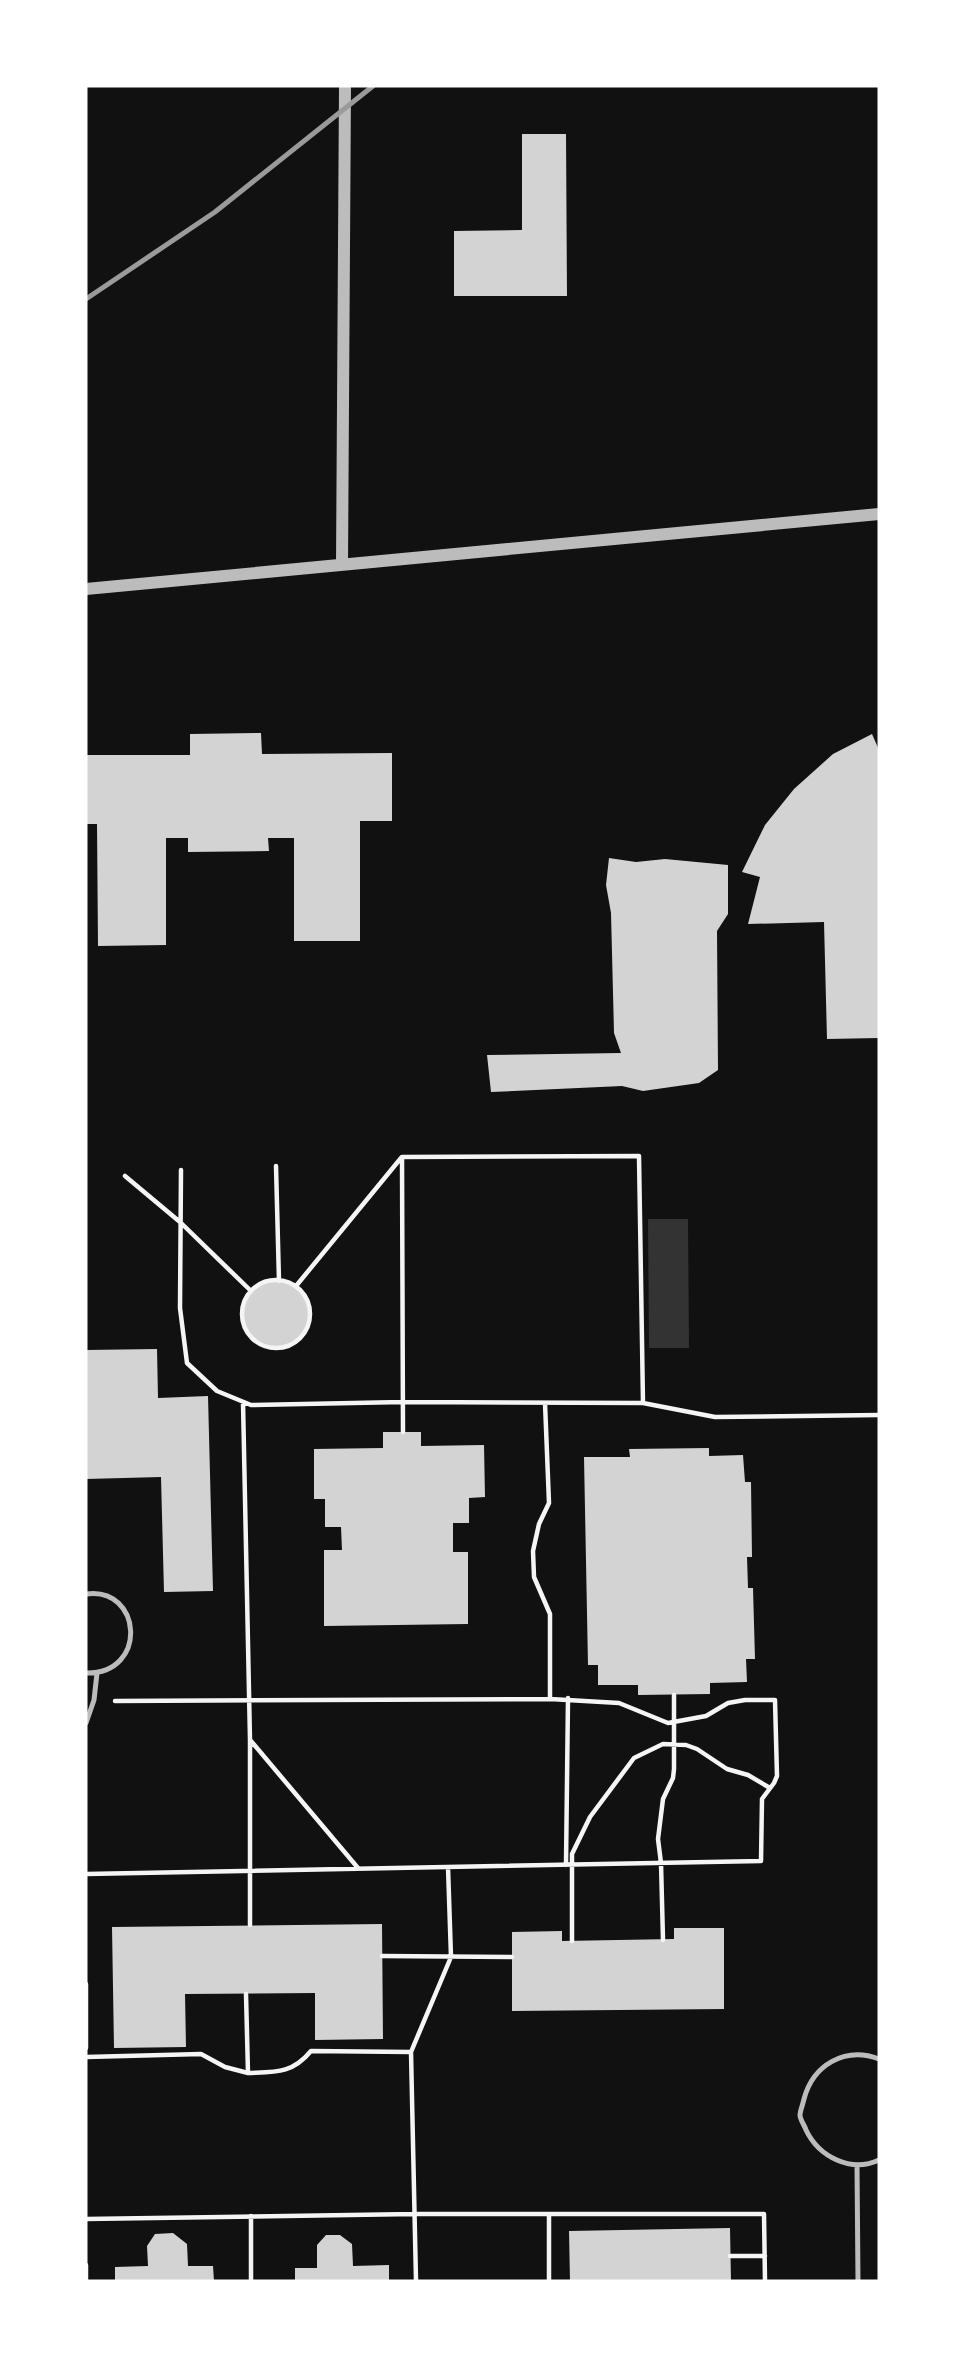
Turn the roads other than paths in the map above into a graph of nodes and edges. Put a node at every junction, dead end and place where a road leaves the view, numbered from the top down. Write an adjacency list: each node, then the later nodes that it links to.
1 (345, 86): 3 (street)
2 (879, 514): 3 (street)
3 (342, 565): 4 (street)
4 (86, 589)
5 (86, 1594): 7 (lane)
6 (86, 1673): 7 (lane)
7 (97, 1673): 8 (lane)
8 (86, 1723)
9 (879, 2059): 11 (lane)
10 (879, 2160): 11 (lane)
11 (857, 2165): 12 (lane)
12 (858, 2281)

